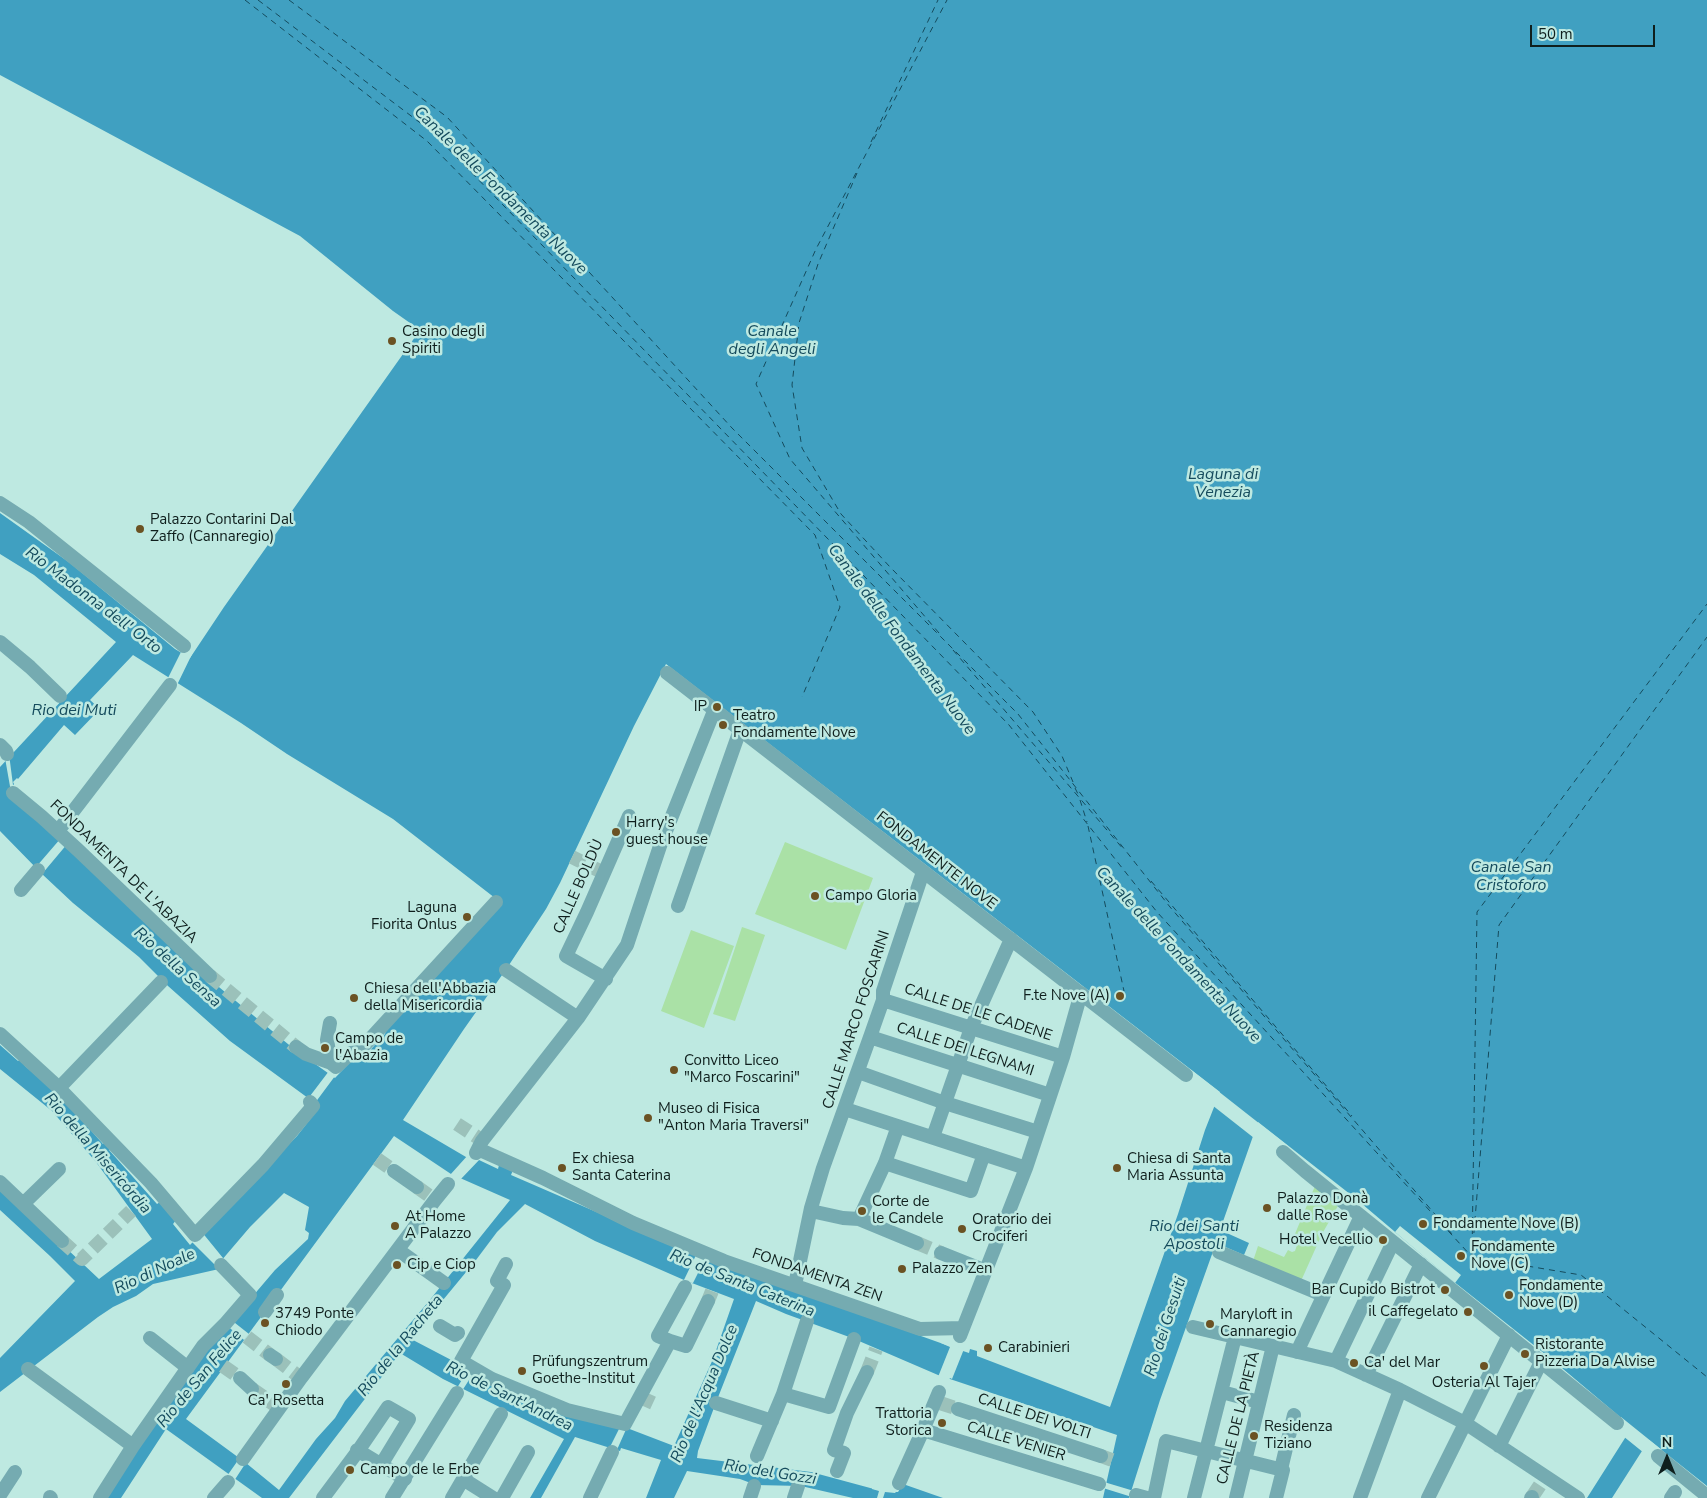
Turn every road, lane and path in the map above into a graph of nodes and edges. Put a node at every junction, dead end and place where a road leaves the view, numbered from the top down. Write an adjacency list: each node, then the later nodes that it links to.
1 (0, 503): 3 (street)
2 (0, 642): 6 (street)
3 (184, 646)
4 (667, 673): 7 (street, FONDAMENTE NOVE)
5 (170, 685): 11 (street)
6 (60, 696)
7 (714, 710): 8 (street, FONDAMENTE NOVE); 20 (street)
8 (740, 730): 13 (street, FONDAMENTE NOVE); 16 (street)
9 (13, 793): 11 (street, FONDAMENTA DE L'ABAZIA)
10 (629, 816): 20 (street, CALLE BOLDÙ)
11 (58, 831): 19 (street, FONDAMENTA DE L'ABAZIA)
12 (38, 870): 14 (street)
13 (923, 872): 17 (street, FONDAMENTE NOVE); 23 (street, CALLE MARCO FOSCARINI)
14 (21, 890)
15 (496, 902): 31 (street)
16 (678, 906)
17 (1012, 939): 22 (street, FONDAMENTE NOVE); 26 (street)
18 (506, 970): 24 (street)
19 (210, 976)
20 (606, 979): 24 (street)
21 (161, 982): 35 (street)
22 (1081, 993): 30 (street); 34 (street, FONDAMENTE NOVE)
23 (882, 1000): 26 (street, CALLE DE LE CADENE); 28 (street, CALLE MARCO FOSCARINI)
24 (578, 1018): 67 (street, FONDAMENTA ZEN)
25 (330, 1023): 31 (street)
26 (971, 1028): 30 (street, CALLE DE LE CADENE); 32 (street)
27 (0, 1034): 35 (street)
28 (870, 1037): 32 (street, CALLE DEI LEGNAMI); 33 (street, CALLE MARCO FOSCARINI)
29 (296, 1047): 31 (street)
30 (1063, 1057): 36 (street)
31 (331, 1063)
32 (959, 1065): 36 (street, CALLE DEI LEGNAMI); 38 (street)
33 (858, 1072): 38 (street); 39 (street, CALLE MARCO FOSCARINI)
34 (1186, 1075)
35 (59, 1088): 37 (street)
36 (1048, 1098): 41 (street)
37 (310, 1102)
38 (945, 1103): 41 (street); 42 (street)
39 (845, 1109): 40 (street); 53 (street, CALLE MARCO FOSCARINI)
40 (898, 1126): 42 (street); 45 (street)
41 (1038, 1132): 47 (street)
42 (933, 1137): 44 (street)
43 (1283, 1152): 54 (street)
44 (989, 1156): 45 (street); 47 (street)
45 (885, 1163): 55 (street)
46 (59, 1168): 52 (street)
47 (1026, 1168): 65 (street)
48 (394, 1171): 51 (street)
49 (0, 1182): 52 (street)
50 (448, 1184): 59 (street)
51 (417, 1187)
52 (23, 1204): 56 (street)
53 (811, 1209): 55 (street); 67 (street, CALLE MARCO FOSCARINI)
54 (1361, 1216): 57 (street); 69 (street)
55 (859, 1219): 58 (street)
56 (62, 1241)
57 (1392, 1242): 63 (street); 84 (street)
58 (917, 1243)
59 (398, 1250): 66 (street); 117 (street)
60 (1219, 1252): 69 (street)
61 (941, 1253): 65 (street)
62 (506, 1264): 81 (street)
63 (1421, 1264): 77 (street); 89 (street)
64 (221, 1265): 86 (street)
65 (986, 1271): 67 (street, FONDAMENTA ZEN)
66 (444, 1283)
67 (795, 1286)
68 (684, 1287): 81 (street)
69 (1323, 1295): 83 (street)
70 (277, 1296): 72 (street)
71 (708, 1301): 81 (street)
72 (265, 1312)
73 (807, 1322): 95 (street)
74 (440, 1326): 76 (street)
75 (1193, 1327): 78 (street)
76 (458, 1333)
77 (1509, 1335): 85 (street); 106 (street)
78 (1235, 1337): 82 (street); 93 (street)
79 (150, 1338): 86 (street)
80 (854, 1339): 99 (street)
81 (670, 1341)
82 (1273, 1346): 83 (street); 97 (street, CALLE DE LA PIETÀ)
83 (1297, 1352): 84 (street)
84 (1336, 1360): 89 (street)
85 (1541, 1362): 105 (street); 109 (street)
86 (188, 1368): 108 (street)
87 (28, 1369): 108 (street)
88 (867, 1372): 102 (street)
89 (1366, 1375): 92 (street)
90 (240, 1378): 91 (street)
91 (252, 1389)
92 (1400, 1390): 106 (street); 143 (street)
93 (1222, 1392): 97 (street); 111 (street)
94 (457, 1393): 123 (street)
95 (783, 1394): 99 (street); 104 (street)
96 (938, 1399): 107 (street)
97 (1259, 1402): 118 (street, CALLE DE LA PIETÀ)
98 (716, 1403): 104 (street)
99 (829, 1407): 102 (street)
100 (958, 1409): 115 (street, CALLE DEI VOLTI)
101 (501, 1414): 124 (street)
102 (847, 1414): 121 (street)
103 (1294, 1415): 120 (street)
104 (772, 1421): 114 (street)
105 (1617, 1423)
106 (1465, 1424): 109 (street); 144 (street)
107 (923, 1430): 126 (street); 127 (street, CALLE VENIER)
108 (133, 1446): 133 (street)
109 (1499, 1446): 145 (street)
110 (358, 1450): 119 (street); 119 (street); 130 (street)
111 (1206, 1450): 118 (street); 140 (street); 141 (street)
112 (528, 1452): 138 (street)
113 (612, 1452): 139 (street)
114 (757, 1456)
115 (1101, 1456)
116 (1658, 1456): 128 (street)
117 (243, 1460)
118 (1245, 1460): 120 (street); 142 (street, CALLE DE LA PIETÀ)
119 (381, 1465): 123 (street)
120 (1281, 1470): 131 (street)
121 (837, 1471)
122 (15, 1472): 129 (street)
123 (405, 1479): 135 (street)
124 (463, 1479): 136 (street); 137 (street)
125 (228, 1482): 134 (street)
126 (899, 1483)
127 (1099, 1484)
128 (1678, 1488): 132 (street)
129 (0, 1495)
130 (325, 1495)
131 (1277, 1496)
132 (1707, 1496)
133 (100, 1498)
134 (214, 1498)
135 (392, 1498)
136 (452, 1498)
137 (494, 1498)
138 (502, 1498)
139 (590, 1498)
140 (1154, 1498)
141 (1194, 1498)
142 (1236, 1498)
143 (1360, 1498)
144 (1428, 1498)
145 (1578, 1498)

